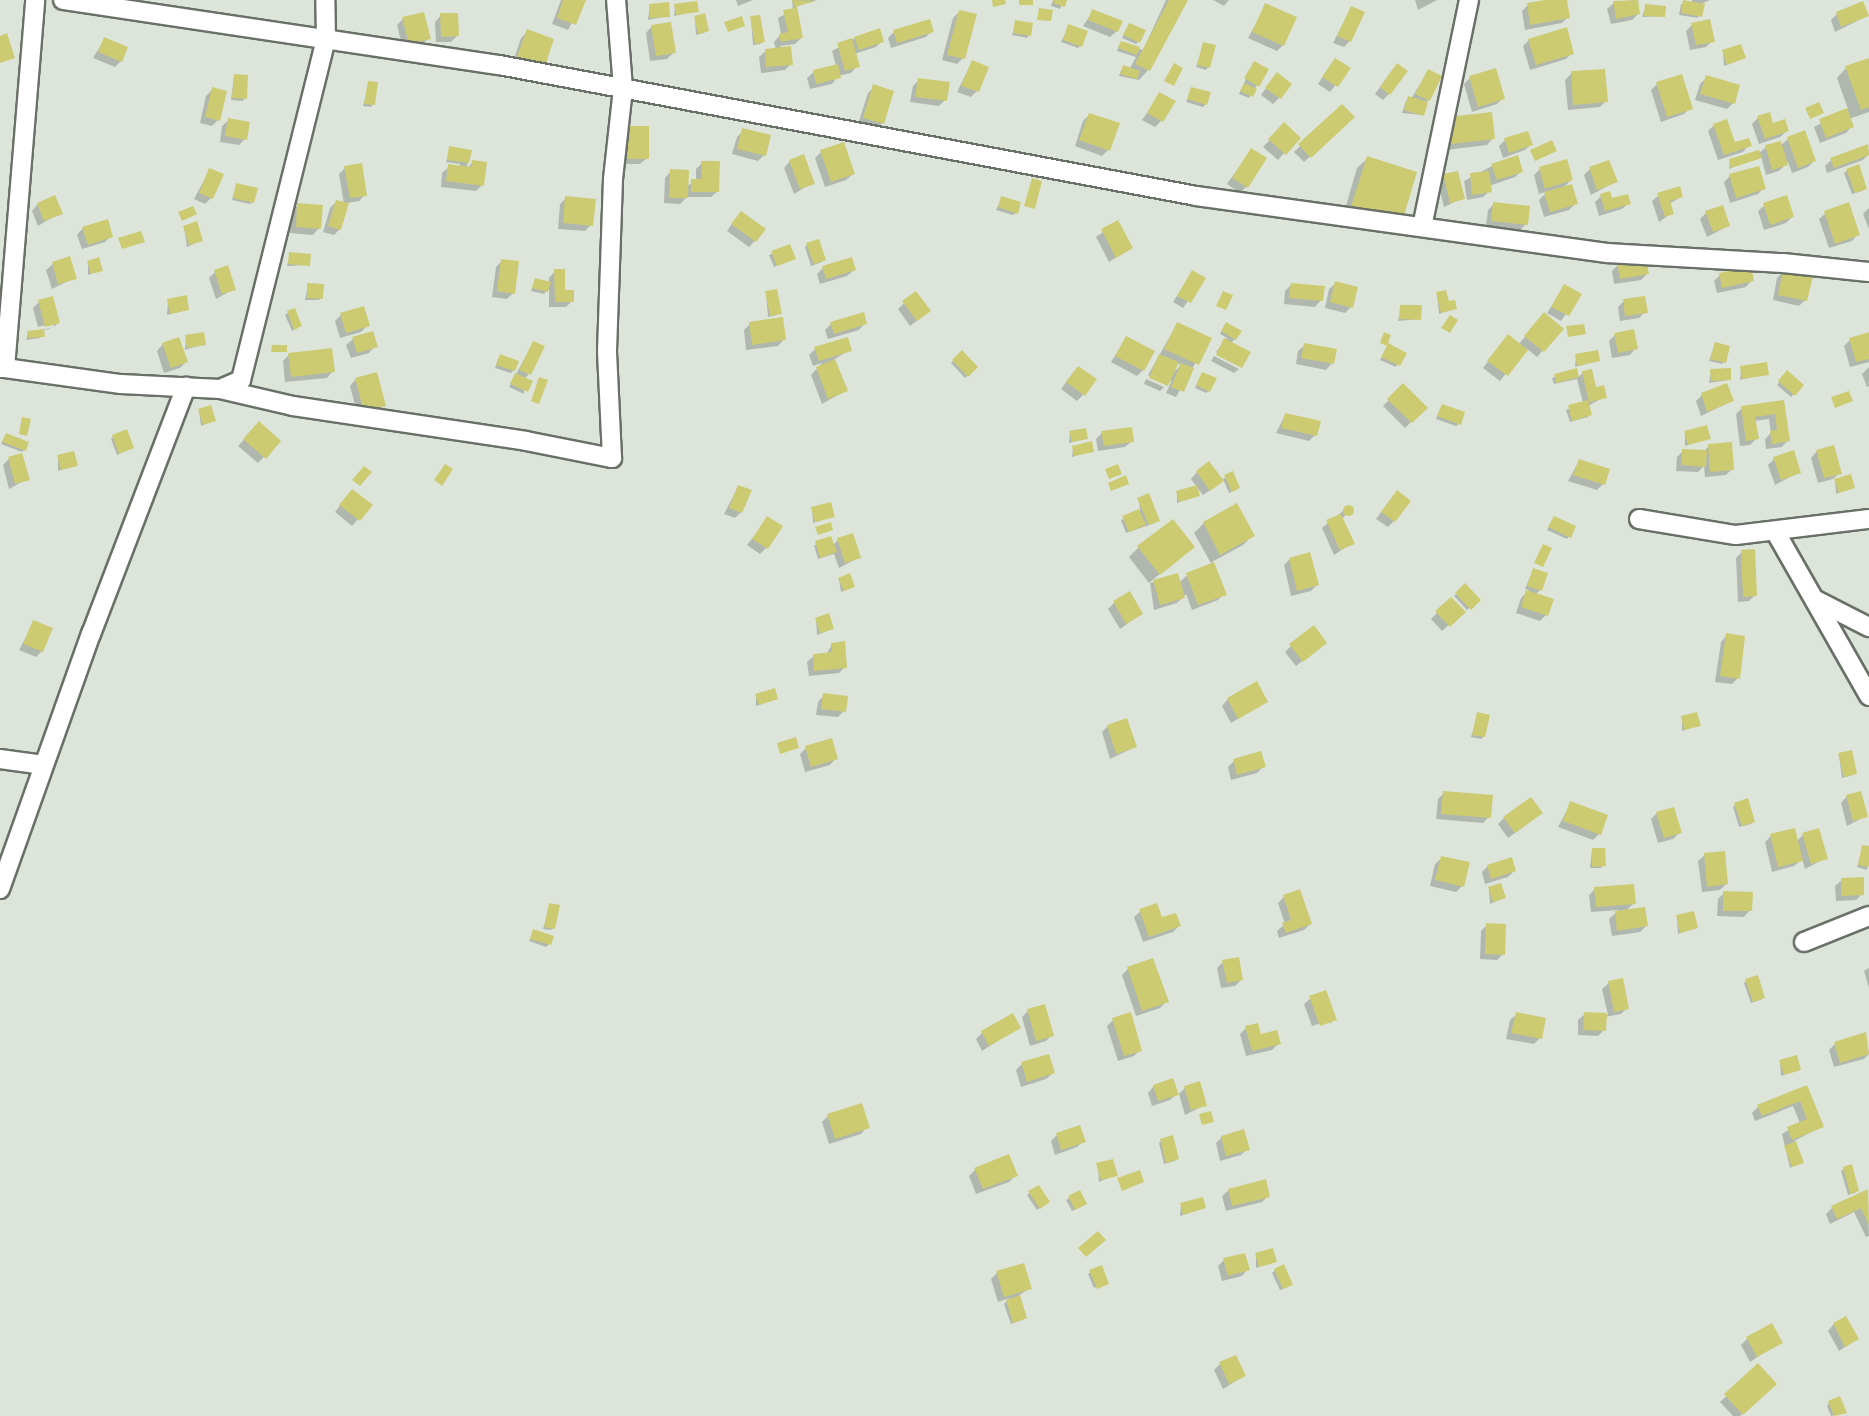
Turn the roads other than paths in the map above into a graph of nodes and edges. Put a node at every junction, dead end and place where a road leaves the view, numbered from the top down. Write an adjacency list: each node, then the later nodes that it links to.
1 (35, 0): 10 (street)
2 (63, 0): 6 (street)
3 (325, 0): 6 (street)
4 (616, 0): 7 (street)
5 (1469, 0): 8 (street)
6 (326, 39): 7 (street); 12 (street)
7 (623, 88): 8 (street); 12 (street)
8 (1422, 227): 9 (street)
9 (1869, 272)
10 (2, 368): 11 (street)
11 (186, 387): 12 (street); 20 (street)
12 (220, 389)
13 (1639, 519): 15 (street)
14 (1869, 519): 15 (street)
15 (1775, 531): 16 (street)
16 (1814, 599): 17 (street); 18 (street)
17 (1869, 627)
18 (1869, 696)
19 (0, 759): 20 (street)
20 (44, 765): 21 (street)
21 (0, 889)
22 (1869, 916): 23 (street)
23 (1804, 942)

